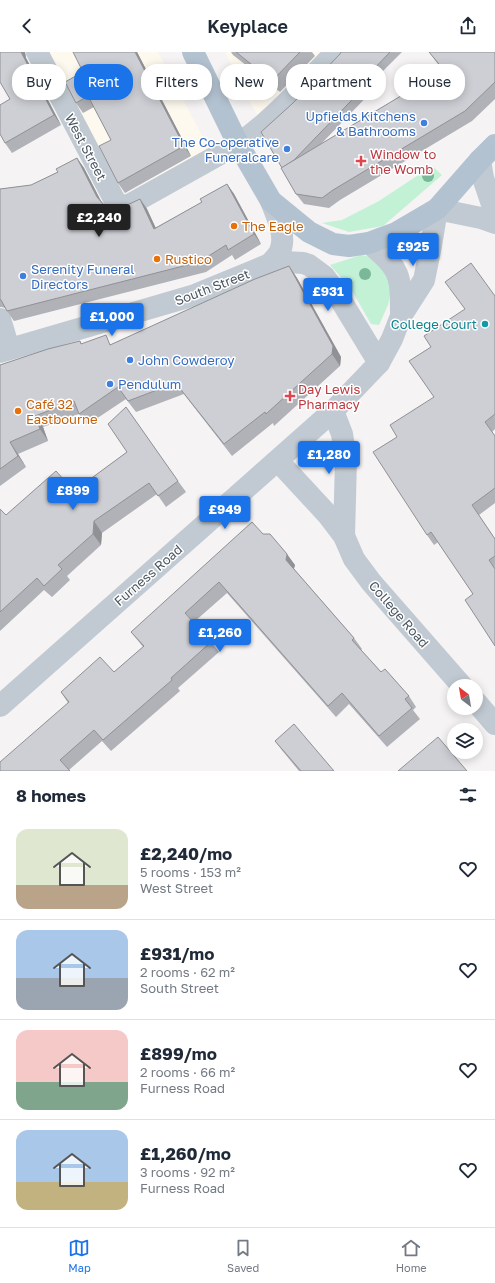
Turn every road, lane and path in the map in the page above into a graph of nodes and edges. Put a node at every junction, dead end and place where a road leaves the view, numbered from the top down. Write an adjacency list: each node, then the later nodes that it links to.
1 (37, 52): 4 (street, West Street)
2 (193, 52): 4 (main road)
3 (336, 52): 4 (street)
4 (238, 144): 6 (main road)
5 (487, 153): 7 (main road); 8 (street)
6 (270, 201): 10 (main road); 11 (street)
7 (436, 209): 9 (street); 10 (main road); 12 (street)
8 (495, 213)
9 (495, 223)
10 (369, 243): 12 (street)
11 (270, 264): 14 (street, South Street); 15 (street, South Street)
12 (401, 316): 15 (street, Furness Road)
13 (0, 319): 14 (street)
14 (5, 351)
15 (379, 363): 16 (street, Furness Road)
16 (333, 411): 17 (street, Furness Road); 18 (street, College Road)
17 (278, 461): 18 (street, College Road); 20 (street, Furness Road)
18 (344, 536): 19 (street, College Road)
19 (456, 679)
20 (0, 706)
21 (483, 710): 22 (street)
22 (495, 724)

